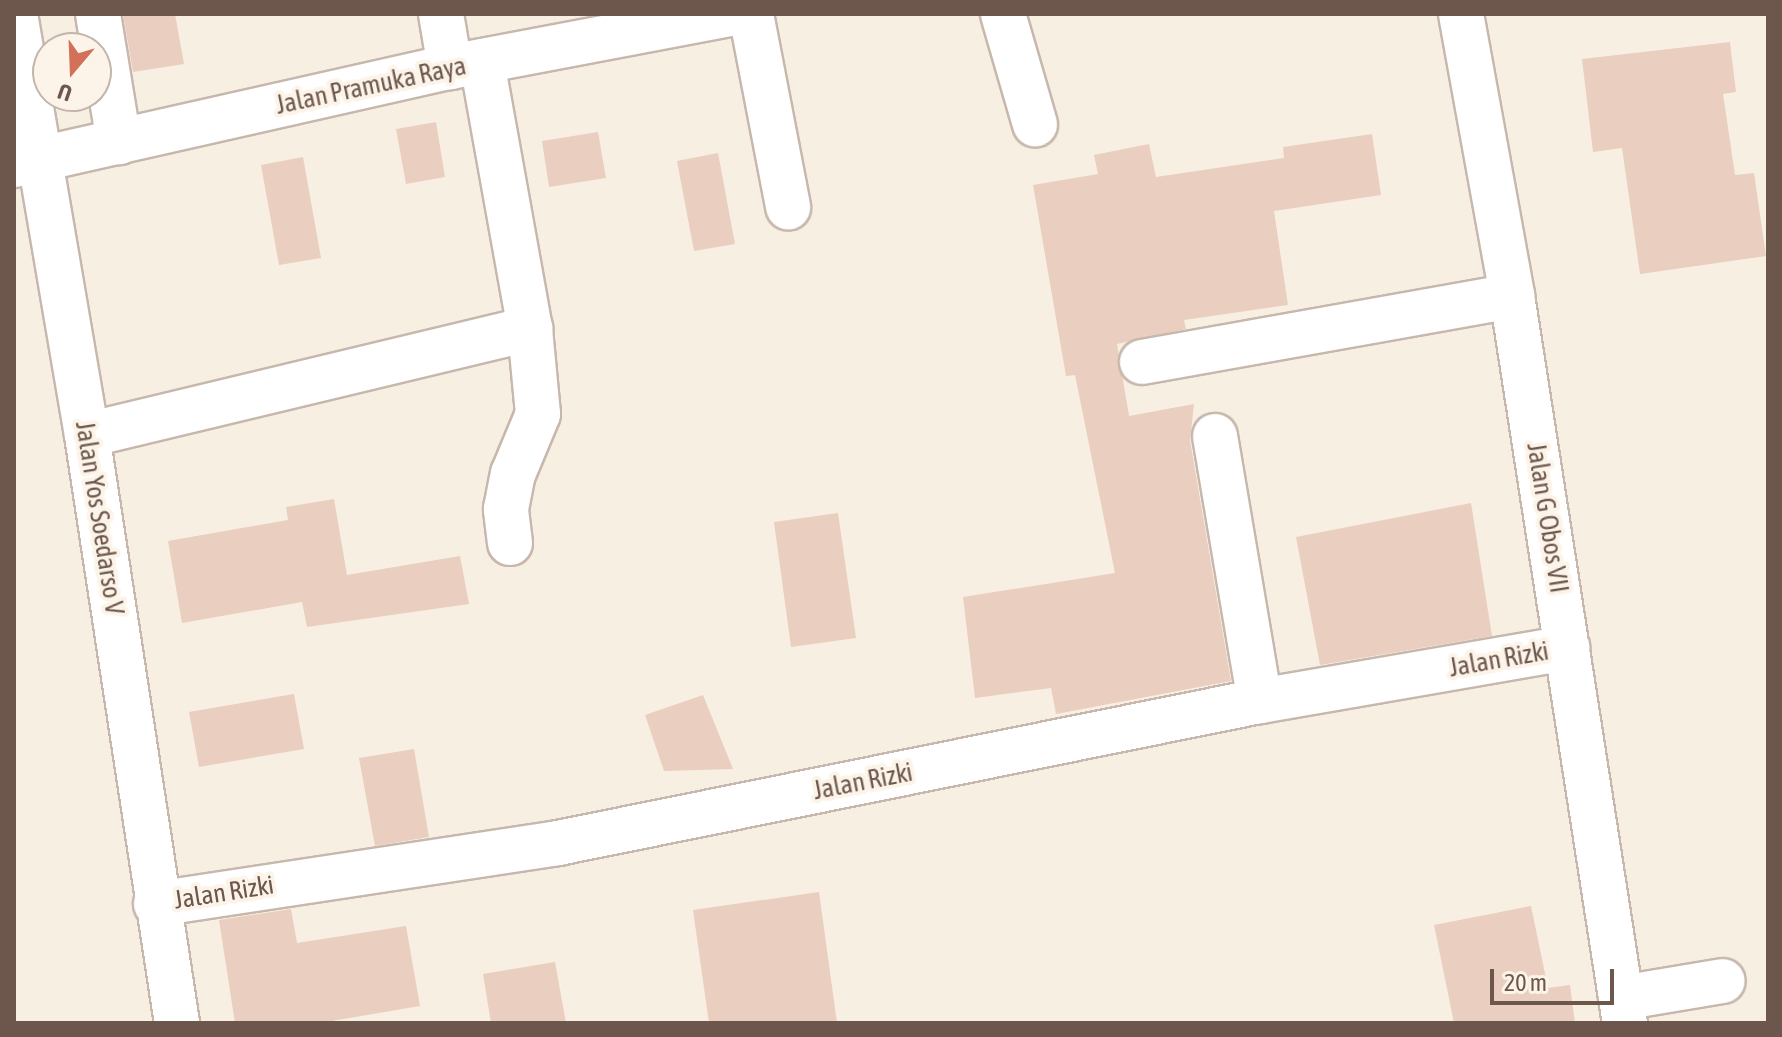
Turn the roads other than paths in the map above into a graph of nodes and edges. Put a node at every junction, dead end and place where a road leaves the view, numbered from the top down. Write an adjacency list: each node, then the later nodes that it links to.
1 (15, 14): 11 (street, Jalan Yos Soedarso V)
2 (98, 14): 10 (street)
3 (441, 14): 8 (street)
4 (730, 14): 8 (street, Jalan Pramuka Raya)
5 (751, 14): 12 (street)
6 (1003, 14): 9 (street)
7 (1461, 14): 13 (street, Jalan G Obos VII)
8 (466, 64): 10 (street, Jalan Pramuka Raya); 14 (street)
9 (1035, 124)
10 (119, 142): 11 (street, Jalan Pramuka Raya)
11 (26, 163): 16 (street, Jalan Yos Soedarso V)
12 (788, 207)
13 (1512, 296): 15 (street); 19 (street, Jalan G Obos VII)
14 (530, 329): 16 (street); 18 (street)
15 (1142, 362)
16 (87, 435): 21 (street, Jalan Yos Soedarso V)
17 (1215, 436): 20 (street)
18 (510, 543)
19 (1567, 648): 20 (street, Jalan Rizki); 23 (street, Jalan G Obos VII)
20 (1260, 701): 21 (street, Jalan Rizki)
21 (156, 904): 24 (street, Jalan Yos Soedarso V)
22 (1723, 981): 23 (street)
23 (1623, 1011)
24 (177, 1023)

